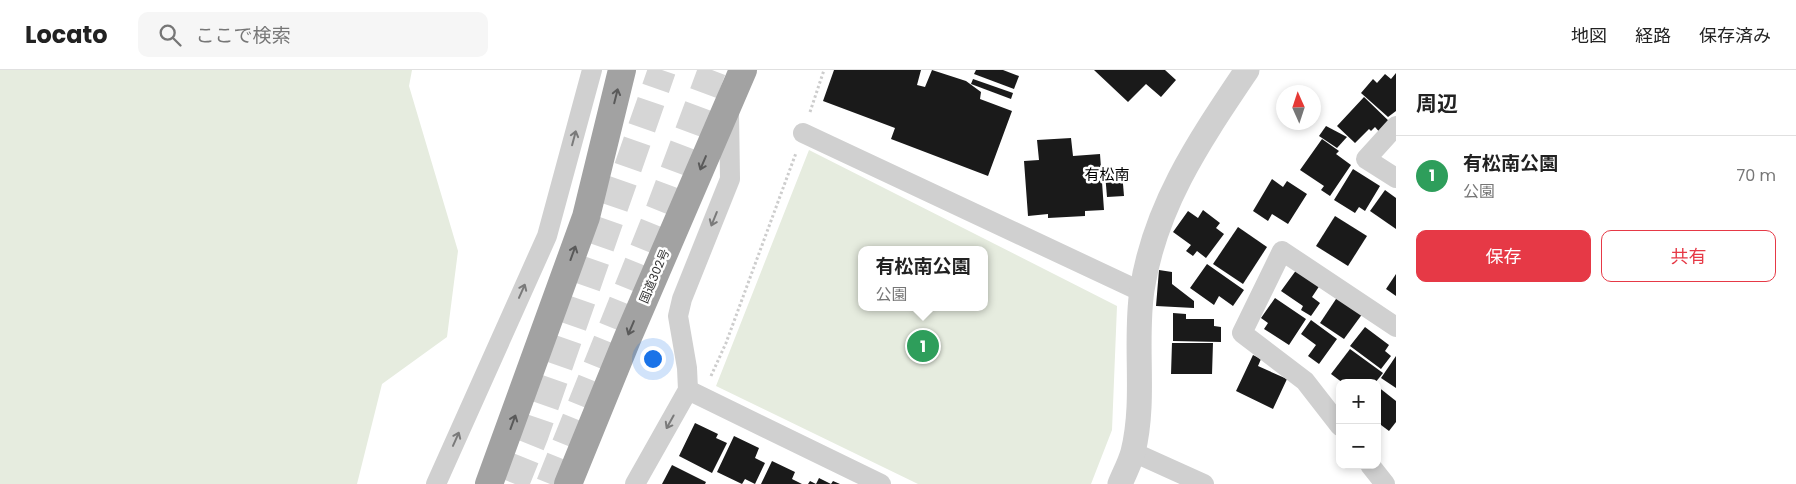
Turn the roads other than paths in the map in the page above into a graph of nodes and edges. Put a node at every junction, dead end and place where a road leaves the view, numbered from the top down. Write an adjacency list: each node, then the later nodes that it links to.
1 (592, 70): 15 (street, one-way to 1)
2 (622, 70): 16 (highway, one-way to 2)
3 (743, 70): 5 (highway, 国道302号)
4 (1247, 70): 9 (street)
5 (728, 104): 11 (street, one-way to 11); 17 (highway, 国道302号, one-way to 17)
6 (1396, 126): 8 (street)
7 (803, 133): 9 (street)
8 (1396, 178)
9 (1142, 292): 13 (street)
10 (1396, 327): 12 (street)
11 (695, 394): 18 (street, one-way to 18); 19 (street)
12 (1338, 424)
13 (1133, 452): 20 (street); 21 (street)
14 (1373, 469): 22 (street)
15 (436, 484)
16 (489, 484)
17 (568, 484)
18 (635, 484)
19 (881, 484)
20 (1120, 484)
21 (1204, 484)
22 (1385, 484)

